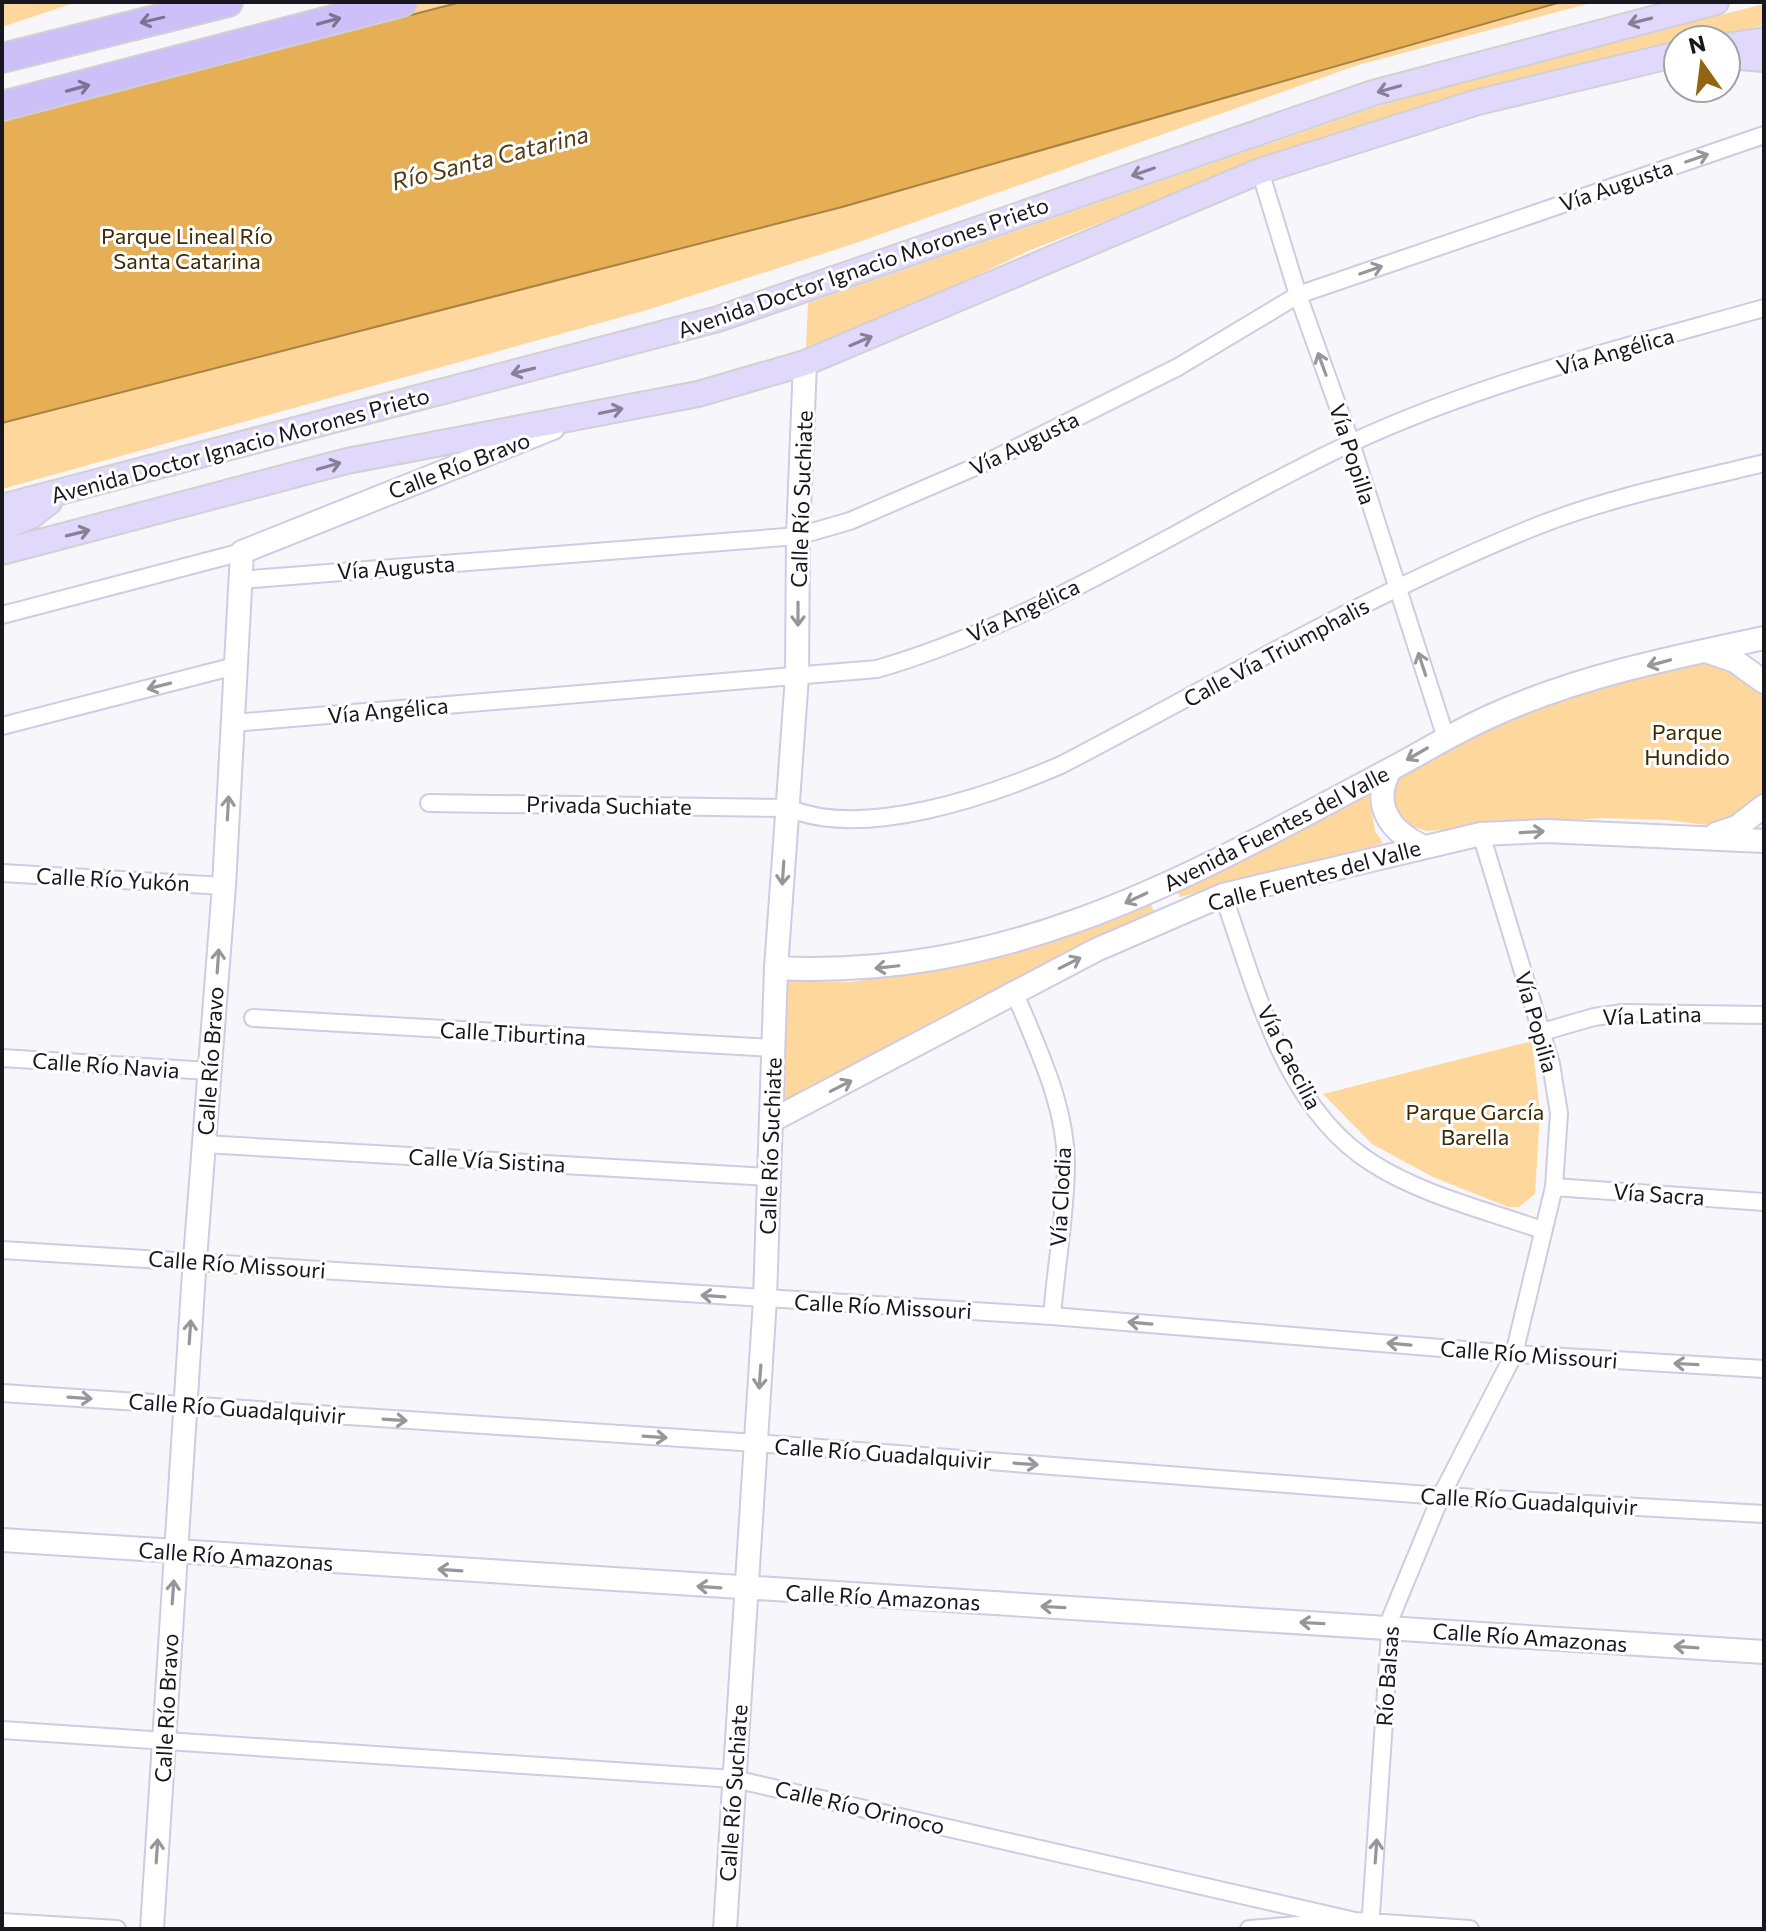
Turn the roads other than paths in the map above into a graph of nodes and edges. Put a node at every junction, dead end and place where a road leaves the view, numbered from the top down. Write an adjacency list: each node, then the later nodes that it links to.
1 (228, 2): 6 (highway, one-way to 6)
2 (402, 2): 10 (highway, one-way to 2)
3 (1716, 2): 19 (main road, Avenida Doctor Ignacio Morones Prieto, one-way to 19)
4 (1764, 40): 5 (main road)
5 (1742, 43)
6 (6, 54)
7 (1742, 57): 9 (main road)
8 (1662, 58): 12 (main road, Avenida Doctor Ignacio Morones Prieto)
9 (1764, 59)
10 (2, 106)
11 (1764, 135): 13 (street, Vía Augusta, one-way to 11)
12 (1260, 171): 13 (street, Vía Popilla); 15 (main road, Avenida Doctor Ignacio Morones Prieto, one-way to 12)
13 (1298, 295): 17 (street, Vía Popilla, one-way to 13); 22 (street, Vía Augusta)
14 (1764, 308): 17 (street, Vía Angélica)
15 (805, 363): 16 (main road, Avenida Doctor Ignacio Morones Prieto, one-way to 15); 22 (street, Calle Río Suchiate)
16 (576, 419): 23 (main road, Avenida Doctor Ignacio Morones Prieto, one-way to 16); 24 (street, Calle Río Bravo)
17 (1351, 443): 26 (street, Vía Popilla); 31 (street, Vía Angélica)
18 (1764, 463): 26 (street, Calle Vía Triumphalis)
19 (60, 493): 20 (main road, Avenida Doctor Ignacio Morones Prieto); 21 (main road)
20 (2, 507)
21 (2, 528)
22 (798, 536): 25 (street, Vía Augusta); 31 (street, Calle Río Suchiate, one-way to 31)
23 (2, 552)
24 (242, 552): 25 (street, Calle Río Bravo); 27 (street)
25 (240, 580): 30 (street, Calle Río Bravo)
26 (1397, 588): 35 (street, Vía Popilla, one-way to 26); 39 (street, Calle Vía Triumphalis)
27 (2, 615)
28 (1764, 638): 29 (street, Avenida Fuentes del Valle)
29 (1705, 650): 32 (street); 35 (street, Avenida Fuentes del Valle, one-way to 35)
30 (235, 666): 33 (street, Calle Río Bravo); 34 (street, one-way to 34)
31 (797, 676): 33 (street, Vía Angélica); 39 (street, Calle Río Suchiate)
32 (1764, 682)
33 (233, 723): 46 (street, Calle Río Bravo, one-way to 33)
34 (2, 726)
35 (1446, 738): 36 (street, Avenida Fuentes del Valle, one-way to 36)
36 (1390, 770): 43 (street); 45 (street, Avenida Fuentes del Valle)
37 (429, 803): 39 (street, Privada Suchiate)
38 (1764, 806): 41 (street)
39 (788, 808): 49 (street, Calle Río Suchiate, one-way to 49)
40 (1481, 834): 41 (street, Calle Fuentes del Valle, one-way to 41); 43 (street, Calle Fuentes del Valle); 53 (street, Vía Popilia)
41 (1707, 837): 42 (street, Calle Fuentes del Valle)
42 (1764, 841)
43 (1422, 846): 47 (street, Calle Fuentes del Valle)
44 (2, 873): 46 (street, Calle Río Yukón)
45 (1169, 883): 48 (street); 49 (street, Avenida Fuentes del Valle, one-way to 49)
46 (224, 886): 56 (street, Calle Río Bravo, one-way to 46)
47 (1223, 895): 48 (street, Calle Fuentes del Valle); 62 (street, Vía Caecilia)
48 (1183, 911): 50 (street, Calle Fuentes del Valle, one-way to 48)
49 (776, 968): 54 (street, Calle Río Suchiate)
50 (1014, 991): 57 (street, Calle Fuentes del Valle, one-way to 50); 66 (street, Vía Clodia)
51 (1764, 1015): 53 (street, Vía Latina)
52 (253, 1018): 54 (street, Calle Tiburtina)
53 (1542, 1032): 60 (street, Vía Popilia)
54 (773, 1048): 57 (street, Calle Río Suchiate)
55 (2, 1058): 56 (street, Calle Río Navia)
56 (209, 1071): 58 (street, Calle Río Bravo)
57 (771, 1121): 59 (street, Calle Río Suchiate)
58 (204, 1144): 59 (street, Calle Vía Sistina); 64 (street, Calle Río Bravo)
59 (769, 1177): 65 (street, Calle Río Suchiate)
60 (1554, 1187): 61 (street, Vía Sacra); 62 (street, Vía Popilia)
61 (1764, 1202)
62 (1542, 1230): 67 (street, Vía Popilia)
63 (2, 1250): 64 (street, Calle Río Missouri)
64 (195, 1260): 65 (street, Calle Río Missouri, one-way to 64); 70 (street, Calle Río Bravo, one-way to 64)
65 (765, 1299): 66 (street, Calle Río Missouri); 71 (street, Calle Río Suchiate, one-way to 71)
66 (1052, 1316): 67 (street, Calle Río Missouri, one-way to 66)
67 (1514, 1354): 68 (street, Calle Río Missouri, one-way to 67); 72 (street, Río Balsas)
68 (1764, 1369)
69 (2, 1393): 70 (street, Calle Río Guadalquivir, one-way to 70)
70 (186, 1404): 71 (street, Calle Río Guadalquivir, one-way to 71); 75 (street, Calle Río Bravo)
71 (756, 1443): 72 (street, Calle Río Guadalquivir, one-way to 72); 76 (street, Calle Río Suchiate)
72 (1441, 1496): 73 (street, Calle Río Guadalquivir); 77 (street, Río Balsas)
73 (1764, 1514)
74 (2, 1540): 75 (street, Calle Río Amazonas)
75 (175, 1552): 76 (street, Calle Río Amazonas, one-way to 75); 80 (street, Calle Río Bravo, one-way to 75)
76 (746, 1589): 77 (street, Calle Río Amazonas, one-way to 76); 81 (street, Calle Río Suchiate)
77 (1390, 1628): 78 (street, Calle Río Amazonas, one-way to 77); 83 (street, Río Balsas, one-way to 77)
78 (1764, 1652)
79 (2, 1730): 80 (street, Calle Río Orinoco)
80 (164, 1743): 81 (street, Calle Río Orinoco); 85 (street, Calle Río Bravo, one-way to 80)
81 (734, 1779): 83 (street, Calle Río Orinoco); 86 (street, Calle Río Suchiate)
82 (2, 1922): 84 (street)
83 (1365, 1924): 87 (street); 88 (street, Calle Río Orinoco)
84 (117, 1929)
85 (152, 1929)
86 (725, 1929)
87 (1249, 1929)
88 (1470, 1929)

